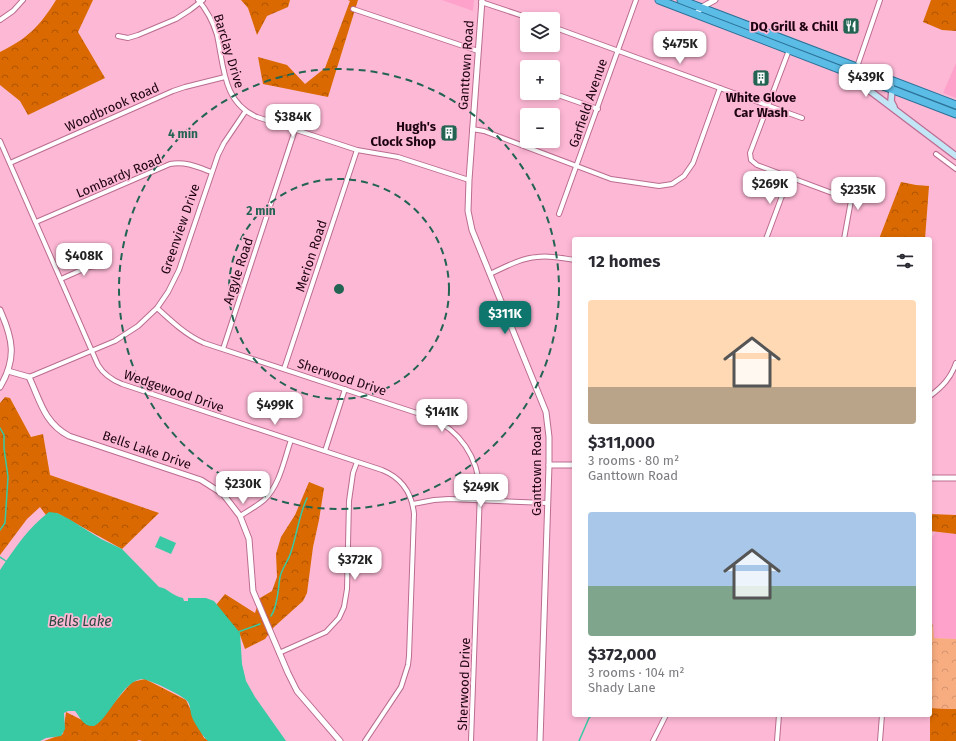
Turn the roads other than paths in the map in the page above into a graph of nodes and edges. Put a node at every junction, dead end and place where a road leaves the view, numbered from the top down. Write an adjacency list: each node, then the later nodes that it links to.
1 (23, 0): 13 (street)
2 (636, 0): 16 (street, Garfield Avenue)
3 (659, 0): 11 (highway)
4 (681, 0): 9 (highway)
5 (715, 0): 9 (street)
6 (880, 0): 19 (street)
7 (201, 1): 15 (street); 21 (street, Barclay Drive)
8 (482, 1): 12 (street); 18 (street, Ganttown Road)
9 (702, 8): 11 (street); 19 (highway)
10 (353, 9): 18 (street)
11 (696, 14): 17 (highway)
12 (520, 15)
13 (0, 20)
14 (560, 29): 16 (street)
15 (118, 36)
16 (617, 50): 23 (street); 28 (street, Garfield Avenue)
17 (790, 50): 20 (highway); 26 (street)
18 (478, 51): 33 (street, Ganttown Road)
19 (857, 67): 22 (highway)
20 (844, 71): 24 (highway); 30 (main road)
21 (226, 77): 29 (street, Barclay Drive); 39 (street, Woodbrook Road)
22 (889, 79): 24 (main road); 27 (highway)
23 (720, 88): 26 (street); 40 (street)
24 (892, 90): 30 (main road); 31 (highway)
25 (560, 96): 28 (street)
26 (768, 105): 32 (street); 43 (street)
27 (956, 105)
28 (598, 109): 40 (street, Garfield Avenue)
29 (245, 112): 34 (street); 42 (street, Greenview Drive)
30 (898, 112): 38 (main road)
31 (956, 114)
32 (802, 118)
33 (472, 129): 40 (street); 44 (street, Ganttown Road)
34 (295, 130): 36 (street); 57 (street, Argyle Road)
35 (0, 141): 39 (street, Wedgewood Drive)
36 (357, 150): 44 (street); 60 (street, Merion Road)
37 (936, 154): 41 (street)
38 (956, 156)
39 (10, 163): 48 (street, Wedgewood Drive)
40 (577, 166): 47 (street, Garfield Avenue)
41 (956, 169)
42 (211, 172): 48 (street, Lombardy Road); 55 (street, Greenview Drive)
43 (789, 177): 46 (street); 49 (street)
44 (469, 180): 53 (street, Ganttown Road)
45 (858, 180): 46 (street)
46 (851, 200): 50 (street)
47 (559, 214)
48 (36, 222): 54 (street, Wedgewood Drive)
49 (767, 237)
50 (844, 237)
51 (572, 260): 53 (street)
52 (105, 265): 54 (street)
53 (490, 274): 70 (street, Ganttown Road)
54 (61, 279): 58 (street, Wedgewood Drive)
55 (157, 308): 57 (street, Sherwood Drive); 58 (street, Greenview Drive)
56 (0, 310): 61 (street)
57 (223, 349): 60 (street, Sherwood Drive)
58 (92, 351): 63 (street, Greenview Drive); 67 (street, Wedgewood Drive)
59 (956, 364): 62 (street)
60 (284, 369): 65 (street, Sherwood Drive)
61 (8, 371): 63 (street); 64 (street)
62 (954, 373): 66 (street)
63 (29, 377): 77 (street, Bells Lake Drive)
64 (0, 387)
65 (344, 389): 68 (street); 74 (street, Sherwood Drive)
66 (932, 394)
67 (291, 440): 68 (street, Wedgewood Drive); 77 (street)
68 (324, 451): 69 (street, Wedgewood Drive)
69 (357, 462): 76 (street, Wedgewood Drive); 78 (street)
70 (549, 465): 71 (street); 75 (street, Ganttown Road)
71 (572, 466)
72 (932, 478): 73 (street)
73 (956, 478)
74 (480, 500): 75 (street); 76 (street); 84 (street, Sherwood Drive)
75 (547, 503): 85 (street, Ganttown Road)
76 (413, 504): 83 (street, Wedgewood Drive)
77 (240, 516): 78 (street, Bells Lake Drive)
78 (279, 653): 82 (street, Bells Lake Drive)
79 (665, 717): 86 (street)
80 (779, 717): 87 (street)
81 (882, 717): 88 (street)
82 (340, 741)
83 (365, 741)
84 (471, 741)
85 (540, 741)
86 (653, 741)
87 (777, 741)
88 (880, 741)

